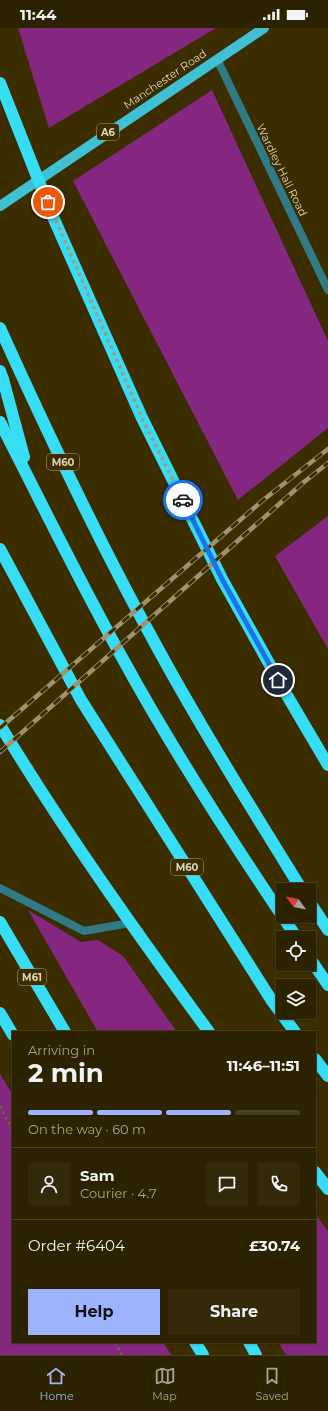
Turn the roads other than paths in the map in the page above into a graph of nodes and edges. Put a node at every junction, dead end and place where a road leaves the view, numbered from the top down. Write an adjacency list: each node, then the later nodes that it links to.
1 (264, 28): 2 (main road, Manchester Road / A6)
2 (217, 59): 4 (main road, Manchester Road / A6); 5 (lane, Wardley Hall Road)
3 (0, 83): 12 (highway)
4 (0, 206)
5 (328, 290)
6 (0, 328): 13 (highway, M60)
7 (0, 371): 9 (highway)
8 (0, 422): 9 (highway)
9 (30, 480): 19 (highway)
10 (0, 549): 25 (highway, M60)
11 (0, 725): 17 (highway)
12 (328, 765)
13 (298, 883)
14 (0, 888): 17 (lane)
15 (316, 912): 18 (highway)
16 (0, 922): 23 (highway, M61)
17 (130, 924): 24 (highway)
18 (328, 930)
19 (291, 931)
20 (316, 967): 21 (highway)
21 (328, 985)
22 (0, 1013): 26 (highway)
23 (63, 1031)
24 (208, 1031)
25 (294, 1031)
26 (12, 1034)
27 (316, 1060): 28 (highway)
28 (328, 1076)
29 (316, 1173): 30 (highway)
30 (328, 1189)
31 (196, 1343): 33 (highway)
32 (250, 1343): 34 (highway)
33 (203, 1355)
34 (256, 1355)

